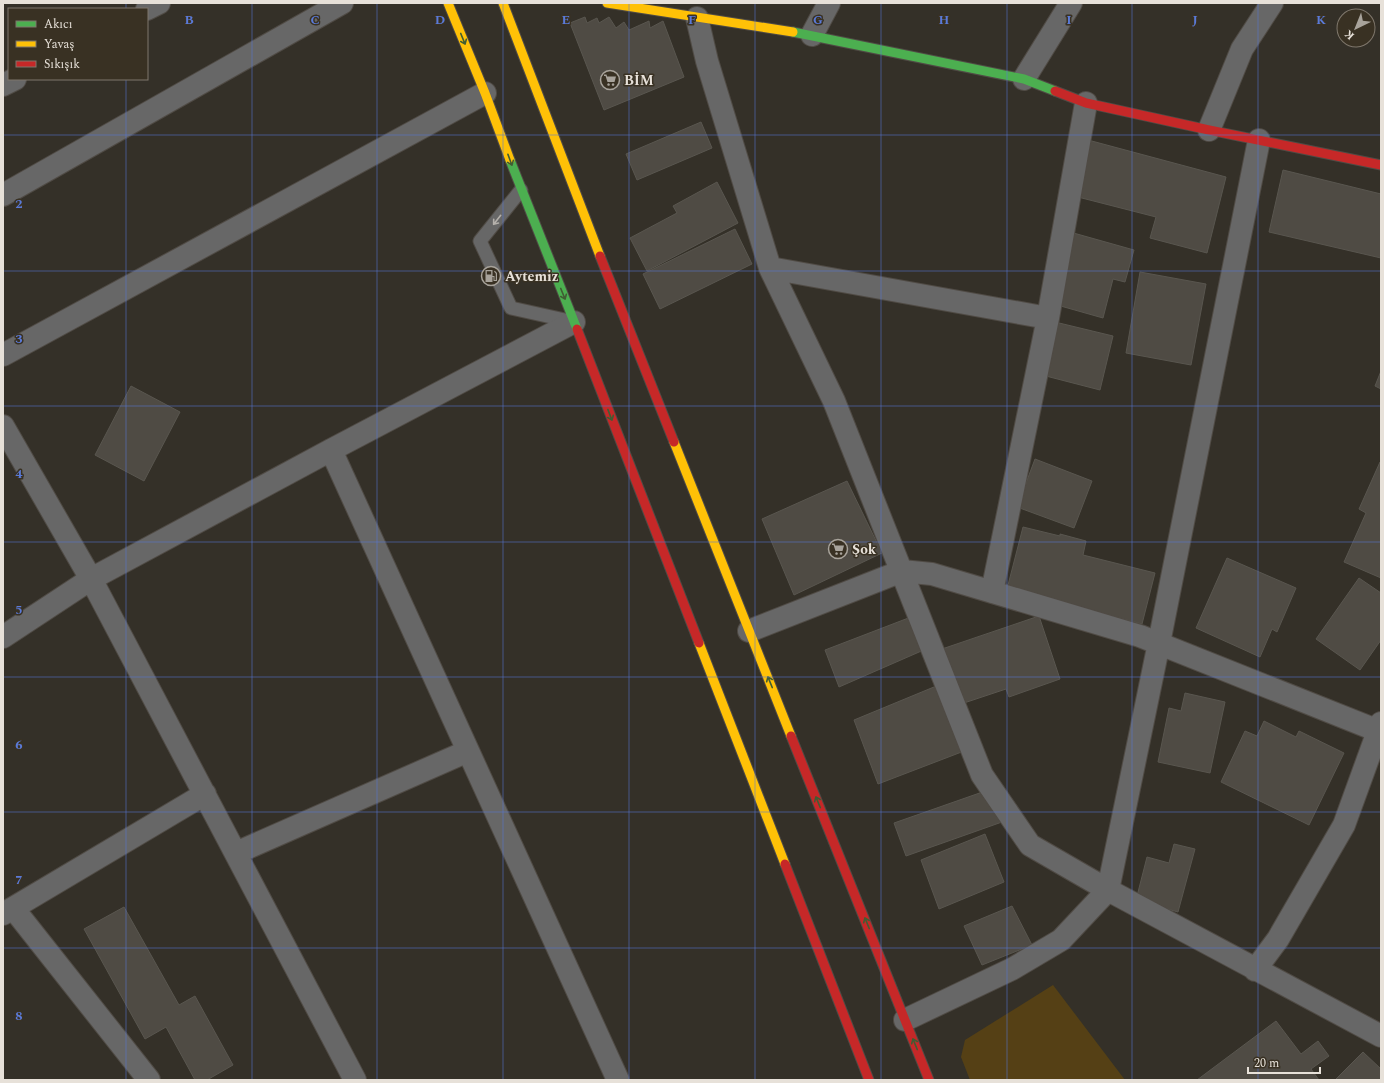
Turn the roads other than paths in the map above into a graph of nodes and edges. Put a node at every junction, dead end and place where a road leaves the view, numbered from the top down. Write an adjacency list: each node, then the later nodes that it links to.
1 (342, 3): 19 (street)
2 (448, 3): 13 (main road, one-way to 13)
3 (503, 3): 29 (main road)
4 (607, 3): 8 (main road)
5 (829, 3): 9 (street)
6 (1071, 3): 10 (street)
7 (1272, 3): 15 (street)
8 (688, 12): 9 (main road); 20 (street)
9 (812, 35): 10 (main road)
10 (1024, 79): 14 (main road)
11 (13, 80): 12 (street)
12 (3, 85)
13 (485, 94): 18 (main road, one-way to 18); 23 (street)
14 (1086, 103): 15 (main road); 21 (street)
15 (1209, 130): 16 (main road)
16 (1259, 140): 17 (main road); 31 (street)
17 (1381, 165)
18 (521, 190): 22 (main road, one-way to 22); 22 (lane, one-way to 22)
19 (3, 195)
20 (770, 268): 21 (street); 26 (street)
21 (1048, 318): 28 (street)
22 (574, 322): 25 (street); 44 (main road, one-way to 44)
23 (3, 355)
24 (3, 426): 27 (street)
25 (332, 450): 27 (street); 33 (street)
26 (902, 571): 28 (street); 29 (street); 36 (street)
27 (91, 579): 30 (street); 34 (street)
28 (992, 592): 31 (street)
29 (749, 631): 39 (main road, one-way to 29)
30 (3, 637)
31 (1159, 643): 32 (street); 36 (street)
32 (1380, 729): 38 (street)
33 (468, 751): 35 (street); 43 (street)
34 (204, 794): 35 (street); 37 (street)
35 (236, 853): 42 (street)
36 (1108, 890): 38 (street); 39 (street)
37 (8, 911): 41 (street)
38 (1255, 970): 40 (street)
39 (905, 1020): 45 (main road, one-way to 39)
40 (1381, 1036)
41 (149, 1080)
42 (355, 1080)
43 (618, 1080)
44 (868, 1080)
45 (929, 1080)

